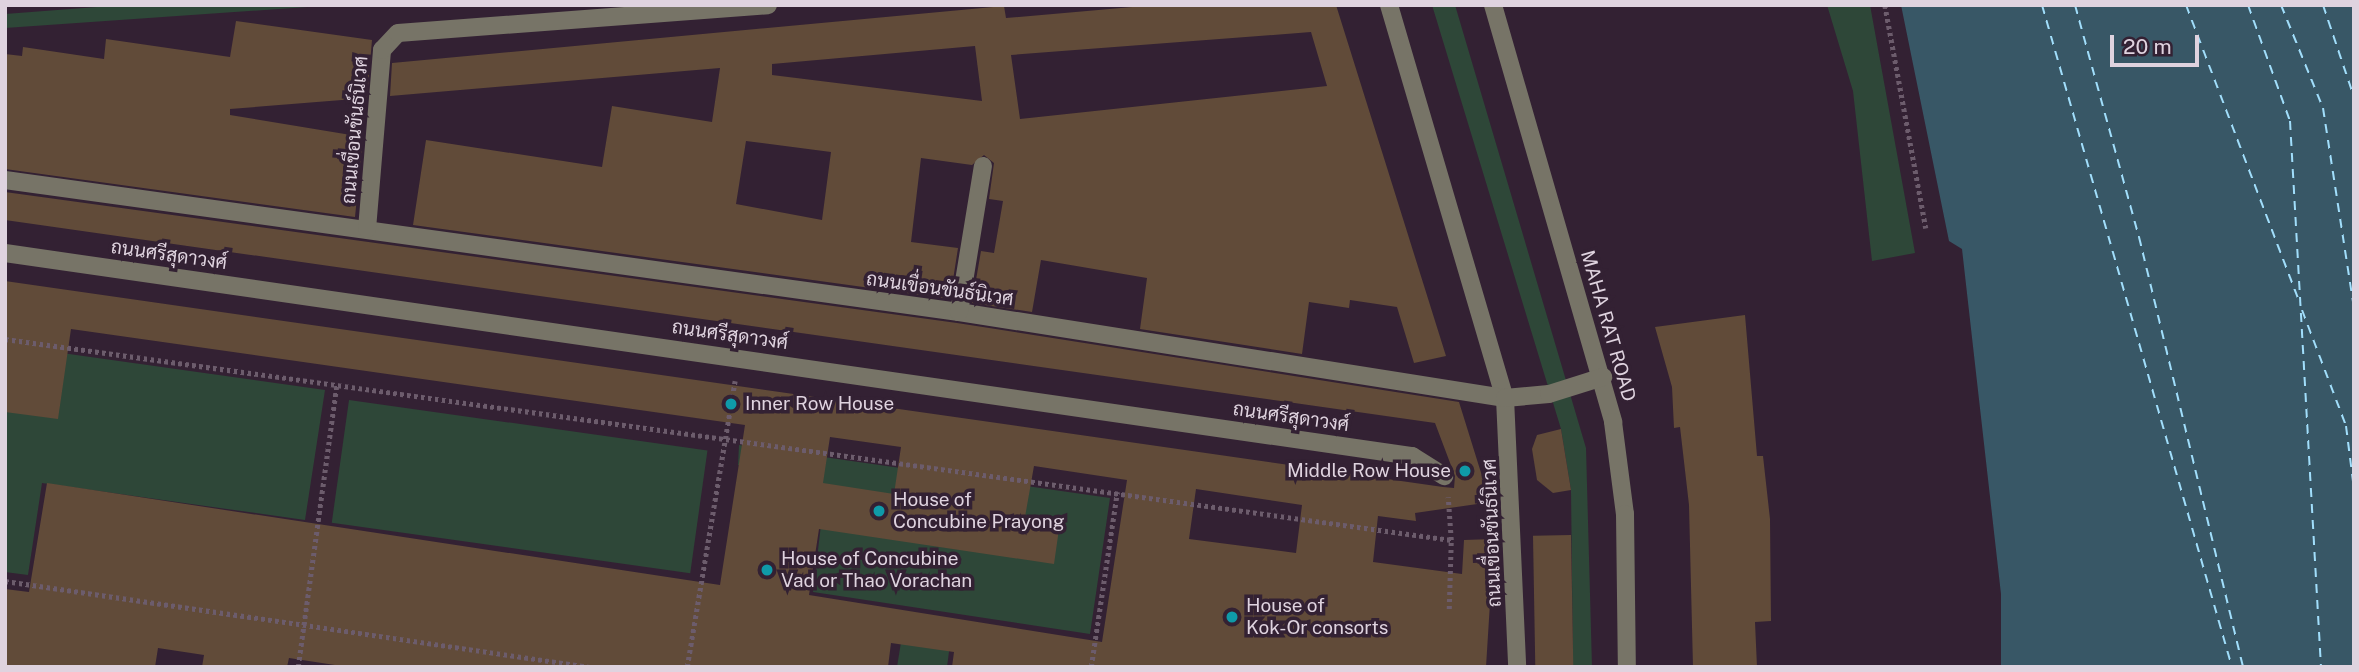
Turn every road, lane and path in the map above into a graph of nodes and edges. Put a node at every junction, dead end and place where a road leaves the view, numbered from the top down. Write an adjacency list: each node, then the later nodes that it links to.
1 (768, 5): 8 (street, ถนนเขื่อนขันธ์นิเวศ)
2 (1389, 5): 15 (street, ถนนเขื่อนขันธ์นิเวศ)
3 (1493, 5): 13 (street, MAHA RAT ROAD)
4 (1885, 5): 7 (path)
5 (983, 166): 10 (street)
6 (5, 180): 8 (street, ถนนเขื่อนขันธ์นิเวศ)
7 (1926, 228)
8 (367, 229): 10 (street, ถนนเขื่อนขันธ์นิเวศ)
9 (5, 253): 12 (street, ถนนศรีสุดาวงศ์)
10 (959, 312): 15 (street, ถนนเขื่อนขันธ์นิเวศ)
11 (5, 339): 14 (path)
12 (739, 357): 16 (path); 17 (street, ถนนศรีสุดาวงศ์)
13 (1603, 377): 15 (street); 28 (street, MAHA RAT ROAD)
14 (337, 384): 16 (path); 22 (path)
15 (1505, 398): 27 (street, ถนนเขื่อนขันธ์นิเวศ)
16 (726, 437): 18 (path); 25 (path)
17 (1444, 475): 19 (path)
18 (1118, 492): 19 (path); 26 (path)
19 (1451, 540): 21 (path)
20 (5, 581): 22 (path)
21 (1450, 608)
22 (304, 622): 23 (path); 24 (path)
23 (298, 667)
24 (590, 667)
25 (687, 667)
26 (1091, 667)
27 (1517, 667)
28 (1627, 667)

